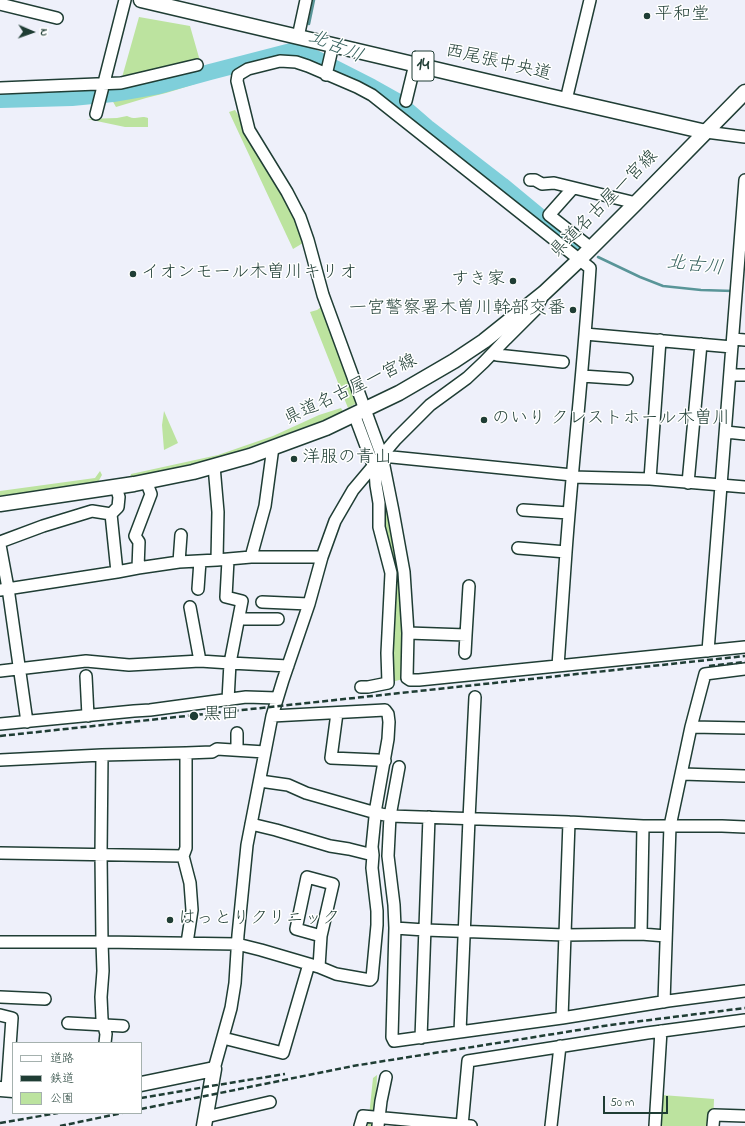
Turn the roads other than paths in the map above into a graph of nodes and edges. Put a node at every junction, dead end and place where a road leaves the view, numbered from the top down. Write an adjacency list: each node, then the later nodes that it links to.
1 (125, 0): 12 (street)
2 (141, 0): 7 (main road, 西尾張中央道 / 14)
3 (306, 0): 7 (street)
4 (590, 0): 16 (street)
5 (0, 4): 6 (street)
6 (57, 18)
7 (298, 37): 8 (main road, 西尾張中央道 / 14)
8 (332, 50): 9 (main road, 西尾張中央道 / 14); 11 (street)
9 (415, 64): 15 (street); 16 (main road, 西尾張中央道 / 14)
10 (197, 65): 12 (street)
11 (327, 73): 27 (street); 41 (street)
12 (103, 86): 13 (street); 17 (street)
13 (0, 88)
14 (745, 92): 18 (main road, 県道名古屋一宮線)
15 (406, 100)
16 (566, 100): 18 (main road, 西尾張中央道 / 14)
17 (96, 114)
18 (706, 132): 19 (street, 14); 24 (main road, 県道名古屋一宮線)
19 (745, 137)
20 (530, 180): 22 (street)
21 (745, 180): 23 (street)
22 (573, 188): 24 (street); 26 (street)
23 (744, 197): 25 (street)
24 (636, 203): 26 (main road, 県道名古屋一宮線)
25 (743, 237): 28 (street)
26 (591, 248): 27 (main road, 県道名古屋一宮線)
27 (579, 260): 29 (main road, 県道名古屋一宮線); 30 (street)
28 (739, 291): 33 (street)
29 (544, 293): 35 (street); 41 (main road, 県道名古屋一宮線)
30 (586, 334): 31 (street); 39 (street)
31 (660, 340): 34 (street); 49 (street)
32 (745, 340): 33 (street)
33 (732, 343): 34 (street); 37 (street)
34 (701, 344): 51 (street)
35 (494, 352): 36 (street); 45 (street)
36 (563, 362)
37 (730, 375): 38 (street); 42 (street)
38 (745, 375)
39 (582, 376): 40 (street); 48 (street)
40 (627, 379)
41 (360, 412): 44 (main road, 県道名古屋一宮線); 45 (street); 46 (street)
42 (726, 432): 43 (street); 52 (street)
43 (745, 434)
44 (273, 447): 47 (main road, 県道名古屋一宮線); 64 (street)
45 (382, 456): 46 (street); 48 (street); 71 (street)
46 (373, 465): 65 (street); 72 (street)
47 (214, 466): 50 (main road, 県道名古屋一宮線); 66 (street)
48 (572, 476): 49 (street); 57 (street)
49 (650, 479): 51 (street)
50 (146, 481): 53 (main road, 県道名古屋一宮線); 69 (street)
51 (688, 482): 52 (street)
52 (722, 485): 54 (street); 85 (street)
53 (116, 487): 55 (main road, 県道名古屋一宮線); 58 (street)
54 (745, 487)
55 (0, 504)
56 (523, 510): 57 (street)
57 (569, 513): 63 (street)
58 (111, 514): 60 (street); 70 (street)
59 (181, 535): 68 (street)
60 (0, 542)
61 (0, 545): 74 (street)
62 (518, 548): 63 (street)
63 (566, 552): 90 (street)
64 (251, 557): 65 (street); 66 (street)
65 (322, 557): 77 (street)
66 (223, 560): 67 (street); 79 (street)
67 (200, 561): 68 (street); 75 (street)
68 (179, 562): 69 (street)
69 (138, 568): 70 (street)
70 (117, 572): 74 (street)
71 (404, 572): 72 (street); 82 (street)
72 (391, 573): 81 (street)
73 (469, 586): 83 (street)
74 (4, 589): 91 (street)
75 (198, 589)
76 (262, 602): 77 (street)
77 (309, 604): 89 (street)
78 (190, 607): 87 (street)
79 (239, 619): 80 (street); 88 (street)
80 (278, 619)
81 (388, 627): 82 (street); 92 (street)
82 (408, 630): 83 (street); 93 (street)
83 (466, 635): 86 (street)
84 (745, 647): 85 (street)
85 (708, 651): 90 (street)
86 (465, 653)
87 (200, 661): 88 (street); 91 (street)
88 (230, 663): 89 (street); 100 (street)
89 (288, 666): 99 (street)
90 (558, 666): 93 (street)
91 (20, 669): 95 (street); 104 (street)
92 (388, 669): 93 (street); 97 (street)
93 (407, 669)
94 (745, 669): 106 (street)
95 (0, 671)
96 (86, 676): 102 (street)
97 (361, 687)
98 (475, 697): 122 (street)
99 (277, 698): 100 (street); 103 (street)
100 (228, 700): 102 (street)
101 (337, 713): 103 (street); 114 (street); 114 (street)
102 (88, 716): 104 (street)
103 (272, 716): 110 (street)
104 (27, 722): 105 (street)
105 (0, 724)
106 (691, 727): 107 (street); 116 (street)
107 (745, 728)
108 (237, 733): 109 (street)
109 (236, 750): 110 (street); 111 (street)
110 (265, 752): 118 (street)
111 (186, 753): 112 (street); 131 (street)
112 (102, 755): 113 (street); 129 (street)
113 (0, 760)
114 (384, 761): 119 (street)
115 (399, 766): 120 (street)
116 (682, 774): 117 (street); 126 (street)
117 (745, 776)
118 (260, 781): 119 (street); 124 (street)
119 (376, 814): 120 (street); 130 (street)
120 (390, 816): 121 (street); 132 (street)
121 (429, 817): 122 (street); 133 (street)
122 (469, 819): 123 (street); 134 (street)
123 (569, 822): 125 (street); 136 (street)
124 (251, 824): 130 (street); 142 (street)
125 (643, 826): 126 (street); 135 (street)
126 (670, 826): 127 (street); 138 (street)
127 (745, 827)
128 (0, 853): 129 (street)
129 (101, 854): 131 (street); 140 (street)
130 (373, 855): 143 (street)
131 (183, 856): 141 (street)
132 (395, 928): 133 (street); 157 (street)
133 (424, 930): 134 (street); 157 (street)
134 (465, 931): 136 (street); 155 (street)
135 (641, 934): 136 (street); 138 (street)
136 (565, 935): 149 (street)
137 (321, 936): 137 (street); 143 (street)
138 (666, 936): 147 (street)
139 (0, 942): 140 (street)
140 (102, 942): 141 (street); 152 (street)
141 (187, 943): 142 (street)
142 (237, 944): 143 (street); 156 (street)
143 (314, 965): 156 (street)
144 (745, 991): 147 (street)
145 (0, 997): 146 (street)
146 (45, 999)
147 (664, 1002): 149 (street)
148 (0, 1015): 163 (street)
149 (562, 1018): 155 (street)
150 (745, 1020): 154 (street)
151 (68, 1023): 152 (street)
152 (104, 1025): 153 (street); 158 (street)
153 (123, 1026)
154 (661, 1031): 159 (street); 171 (street)
155 (460, 1032): 157 (street)
156 (223, 1038): 160 (street)
157 (421, 1038)
158 (105, 1042)
159 (560, 1046): 169 (street); 170 (street)
160 (214, 1070): 162 (main road); 166 (main road)
161 (386, 1077): 167 (street)
162 (142, 1084)
163 (7, 1089)
164 (270, 1102): 166 (street)
165 (745, 1116): 172 (street)
166 (205, 1122)
167 (378, 1122): 168 (street); 169 (street)
168 (360, 1126)
169 (465, 1126)
170 (550, 1126)
171 (655, 1126)
172 (713, 1126)

